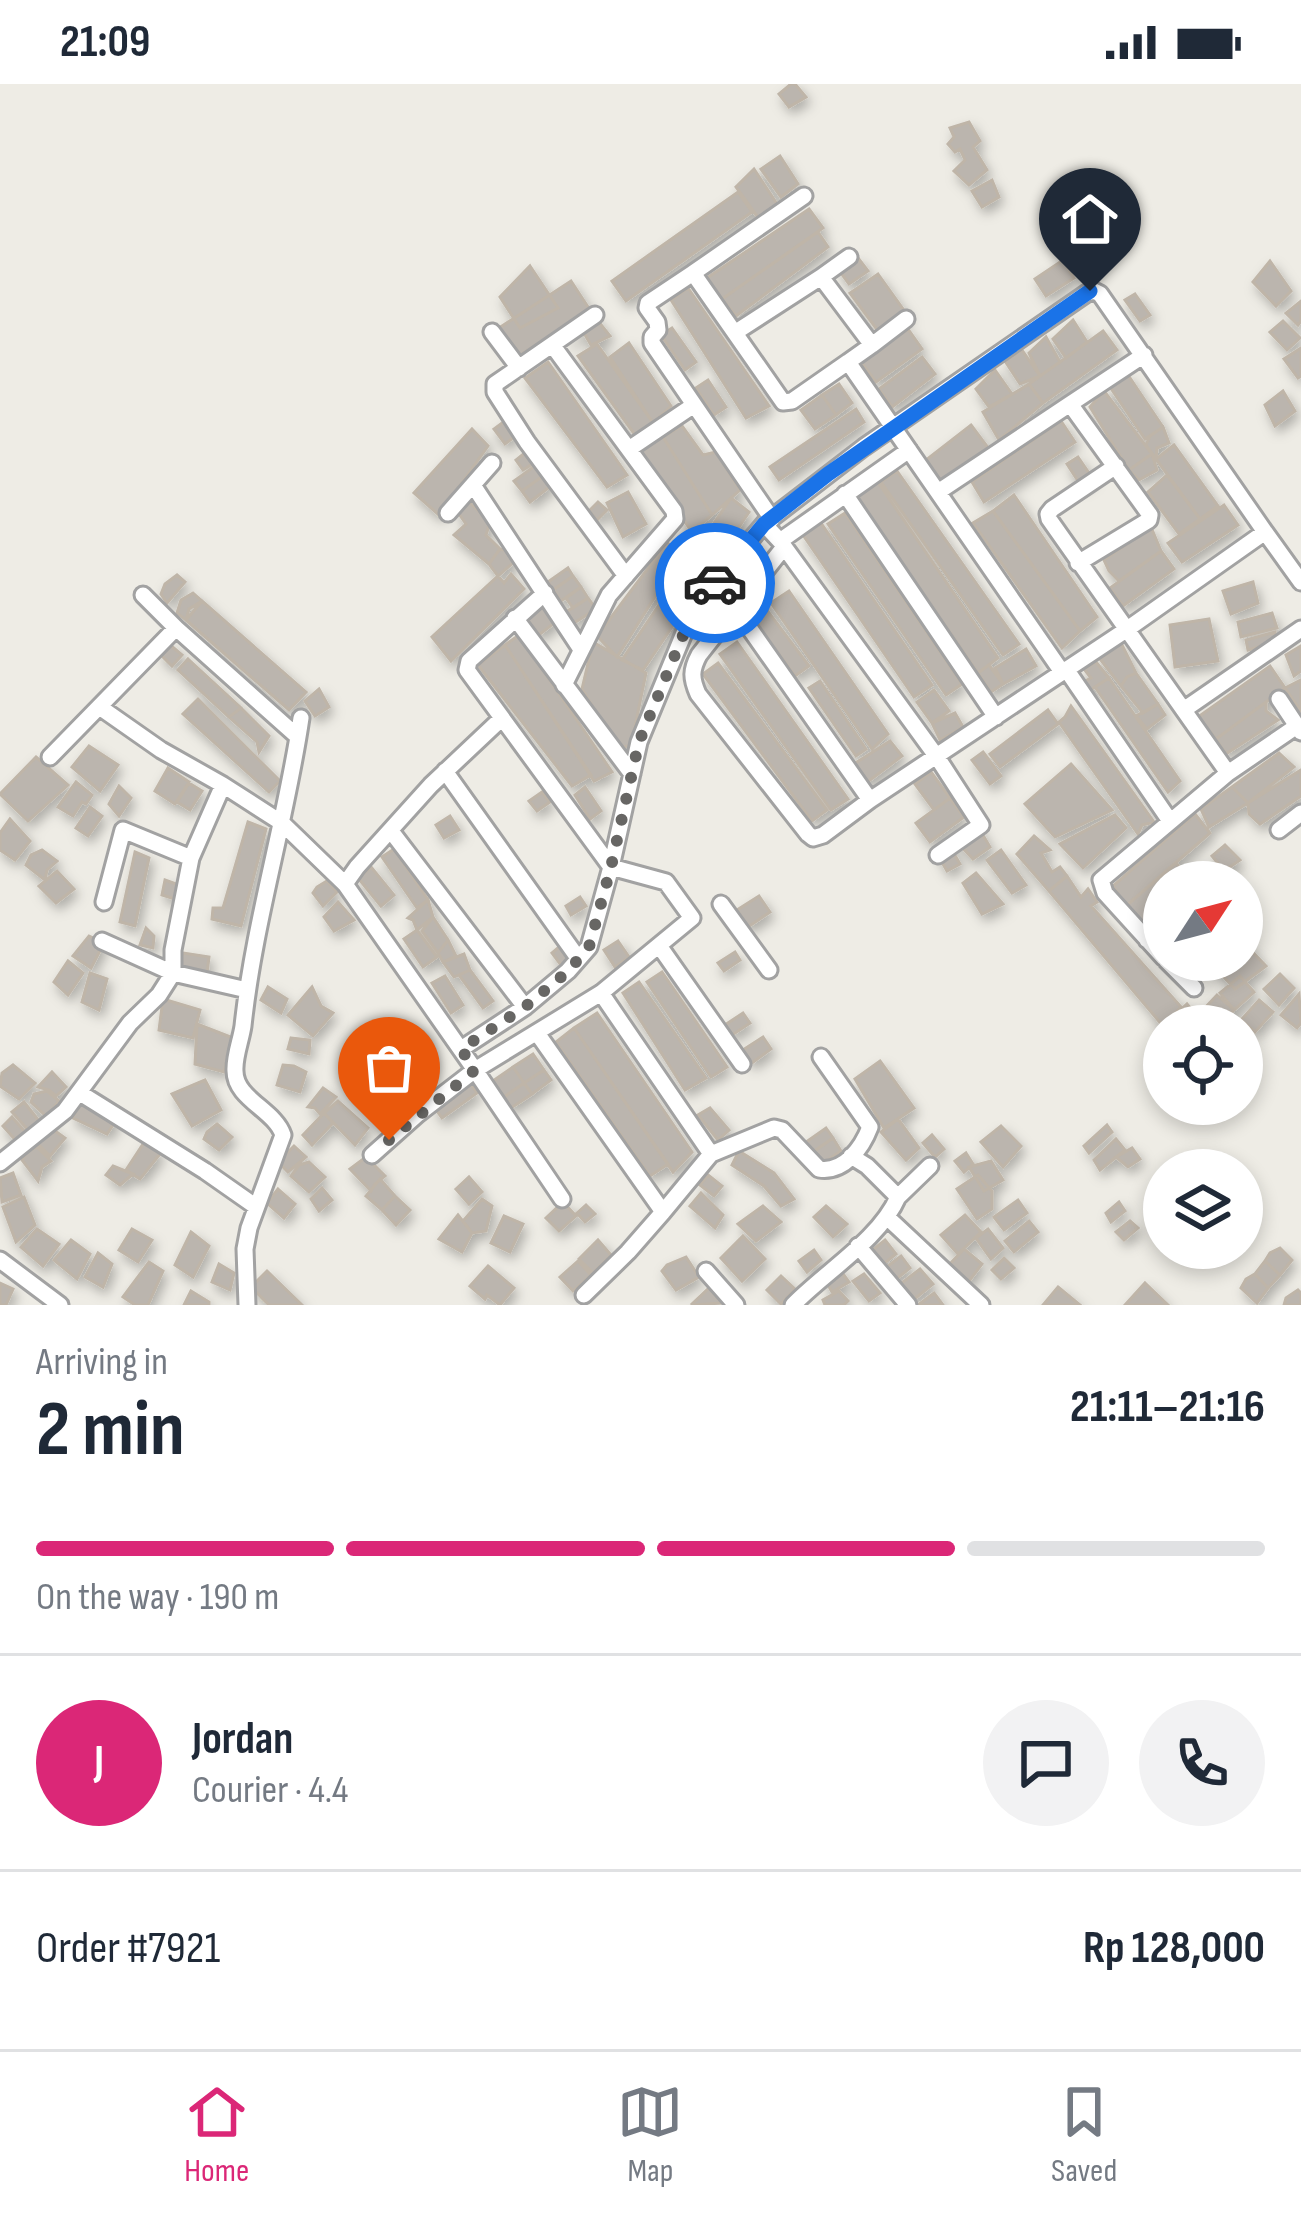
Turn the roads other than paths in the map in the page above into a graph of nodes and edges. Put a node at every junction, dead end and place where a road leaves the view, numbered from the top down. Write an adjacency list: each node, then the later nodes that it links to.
1 (803, 196): 3 (street)
2 (849, 257): 4 (street)
3 (693, 273): 8 (street); 15 (street)
4 (821, 277): 8 (street); 9 (street)
5 (595, 315): 10 (street)
6 (906, 320): 9 (street)
7 (493, 332): 13 (street)
8 (736, 332): 12 (street)
9 (872, 345): 12 (street)
10 (553, 346): 13 (street); 17 (street)
11 (1144, 355): 14 (street); 16 (street); 26 (street)
12 (848, 362): 16 (street)
13 (519, 368): 29 (street)
14 (1070, 404): 20 (street); 22 (street)
15 (694, 405): 17 (street); 25 (street)
16 (893, 428): 18 (street); 25 (street)
17 (629, 449): 29 (street)
18 (909, 450): 22 (street); 23 (street)
19 (492, 463): 21 (street)
20 (1117, 466): 28 (street); 28 (street)
21 (473, 485): 24 (street); 31 (street)
22 (938, 492): 39 (street)
23 (845, 494): 27 (street); 44 (street)
24 (448, 513)
25 (768, 522): 27 (street); 53 (street)
26 (1265, 532): 30 (street); 37 (street)
27 (782, 544): 33 (street); 50 (street)
28 (1078, 563): 37 (street)
29 (626, 576): 38 (street)
30 (1299, 577)
31 (545, 592): 34 (street); 38 (street)
32 (143, 595): 35 (street)
33 (736, 609): 55 (street); 55 (street)
34 (515, 618): 40 (street); 46 (street)
35 (176, 628): 42 (street); 48 (street)
36 (1301, 629): 43 (street)
37 (1126, 630): 39 (street); 43 (street)
38 (580, 648): 40 (street)
39 (1064, 671): 44 (street); 57 (street)
40 (564, 685): 53 (street)
41 (1279, 699): 47 (street)
42 (101, 708): 49 (street); 54 (street)
43 (1185, 709): 52 (street)
44 (996, 716): 50 (street)
45 (301, 718): 48 (street)
46 (502, 719): 51 (street); 63 (street)
47 (1299, 729): 52 (street)
48 (298, 737): 58 (street)
49 (50, 757)
50 (937, 757): 55 (street); 61 (street)
51 (445, 771): 60 (street); 70 (street)
52 (1228, 773): 57 (street)
53 (632, 774): 63 (street)
54 (223, 784): 58 (street); 62 (street)
55 (870, 800)
56 (1301, 813): 59 (street)
57 (1170, 821): 67 (street)
58 (282, 823): 64 (street); 75 (street)
59 (1279, 830)
60 (391, 831): 64 (street); 77 (street)
61 (938, 855)
62 (191, 858): 65 (street); 72 (street)
63 (611, 867): 66 (street); 70 (street)
64 (345, 884): 79 (street)
65 (104, 902)
66 (692, 918): 69 (street); 71 (street)
67 (1143, 936)
68 (102, 941): 72 (street)
69 (660, 947): 76 (street); 81 (street)
70 (578, 958): 77 (street)
71 (769, 970)
72 (173, 973): 75 (street); 83 (street)
73 (1187, 981): 74 (street)
74 (1194, 988)
75 (247, 990): 91 (street)
76 (601, 993): 78 (street); 84 (street)
77 (525, 1007): 79 (street)
78 (537, 1033): 82 (street); 92 (street)
79 (461, 1049): 82 (street)
80 (821, 1057): 86 (street)
81 (742, 1064)
82 (475, 1070): 85 (street); 90 (street)
83 (80, 1093): 87 (street); 91 (street)
84 (711, 1154): 86 (street); 92 (street)
85 (372, 1155)
86 (851, 1156): 89 (street)
87 (0, 1163)
88 (929, 1166): 89 (street)
89 (898, 1197): 93 (street)
90 (562, 1198)
91 (255, 1206): 99 (street)
92 (663, 1212): 97 (street)
93 (888, 1218): 94 (street); 103 (street)
94 (858, 1246): 101 (street); 102 (street)
95 (0, 1260): 98 (street)
96 (706, 1271): 100 (street)
97 (584, 1295)
98 (57, 1304)
99 (247, 1305)
100 (736, 1305)
101 (793, 1305)
102 (908, 1305)
103 (981, 1305)

